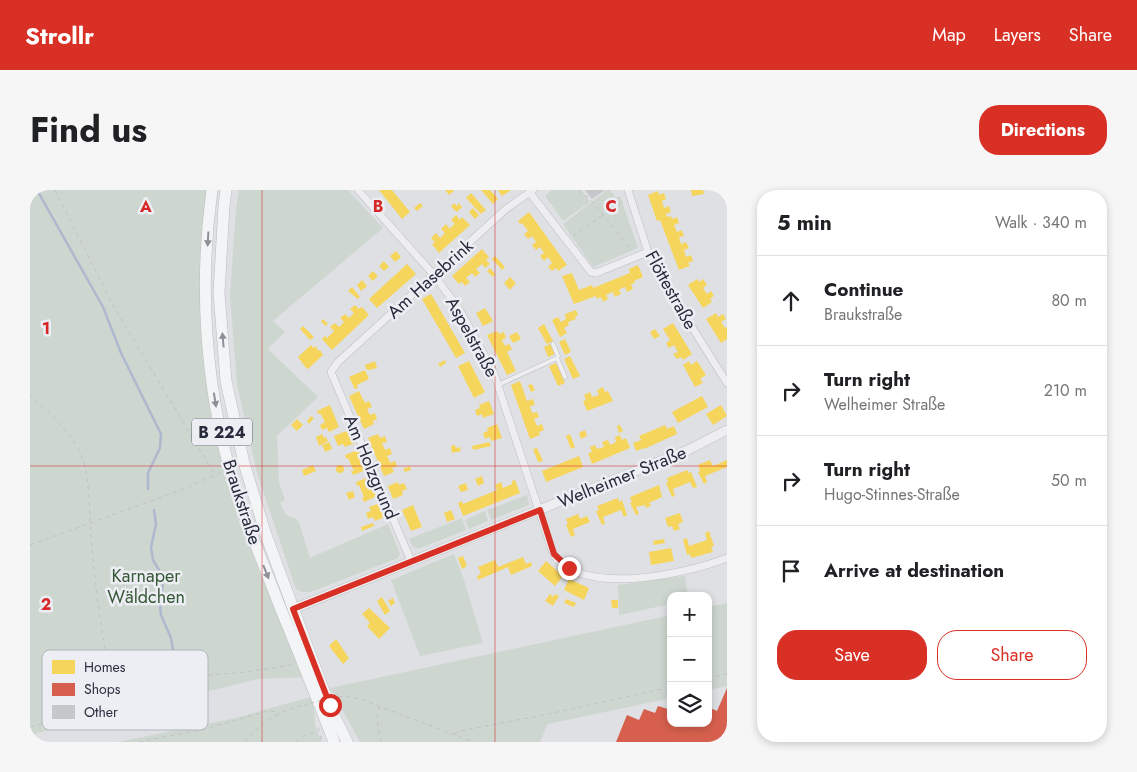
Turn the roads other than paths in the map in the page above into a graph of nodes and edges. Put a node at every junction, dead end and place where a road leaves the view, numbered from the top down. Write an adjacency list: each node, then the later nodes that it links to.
1 (212, 190): 19 (main road, Braukstraße / B 224, one-way to 19)
2 (226, 190): 18 (main road, Braukstraße / B 224, one-way to 2)
3 (358, 190): 7 (street, Aspelstraße)
4 (532, 191): 6 (street); 7 (street, Am Hasebrink)
5 (629, 193): 6 (street, Flöttestraße)
6 (648, 252): 12 (street, Flöttestraße)
7 (434, 275): 10 (street, Am Hasebrink); 13 (street, Aspelstraße)
8 (553, 344): 9 (lane)
9 (557, 358): 11 (lane); 13 (lane)
10 (331, 372): 17 (street, Am Holzgrund)
11 (565, 377)
12 (727, 383)
13 (498, 385): 15 (street, Aspelstraße)
14 (727, 430): 15 (street, Welheimer Straße)
15 (540, 510): 16 (street, Aspelstraße); 17 (street, Welheimer Straße)
16 (727, 558)
17 (411, 561): 18 (street, Welheimer Straße)
18 (293, 609): 20 (main road, Braukstraße / B 224)
19 (334, 742)
20 (347, 742)

